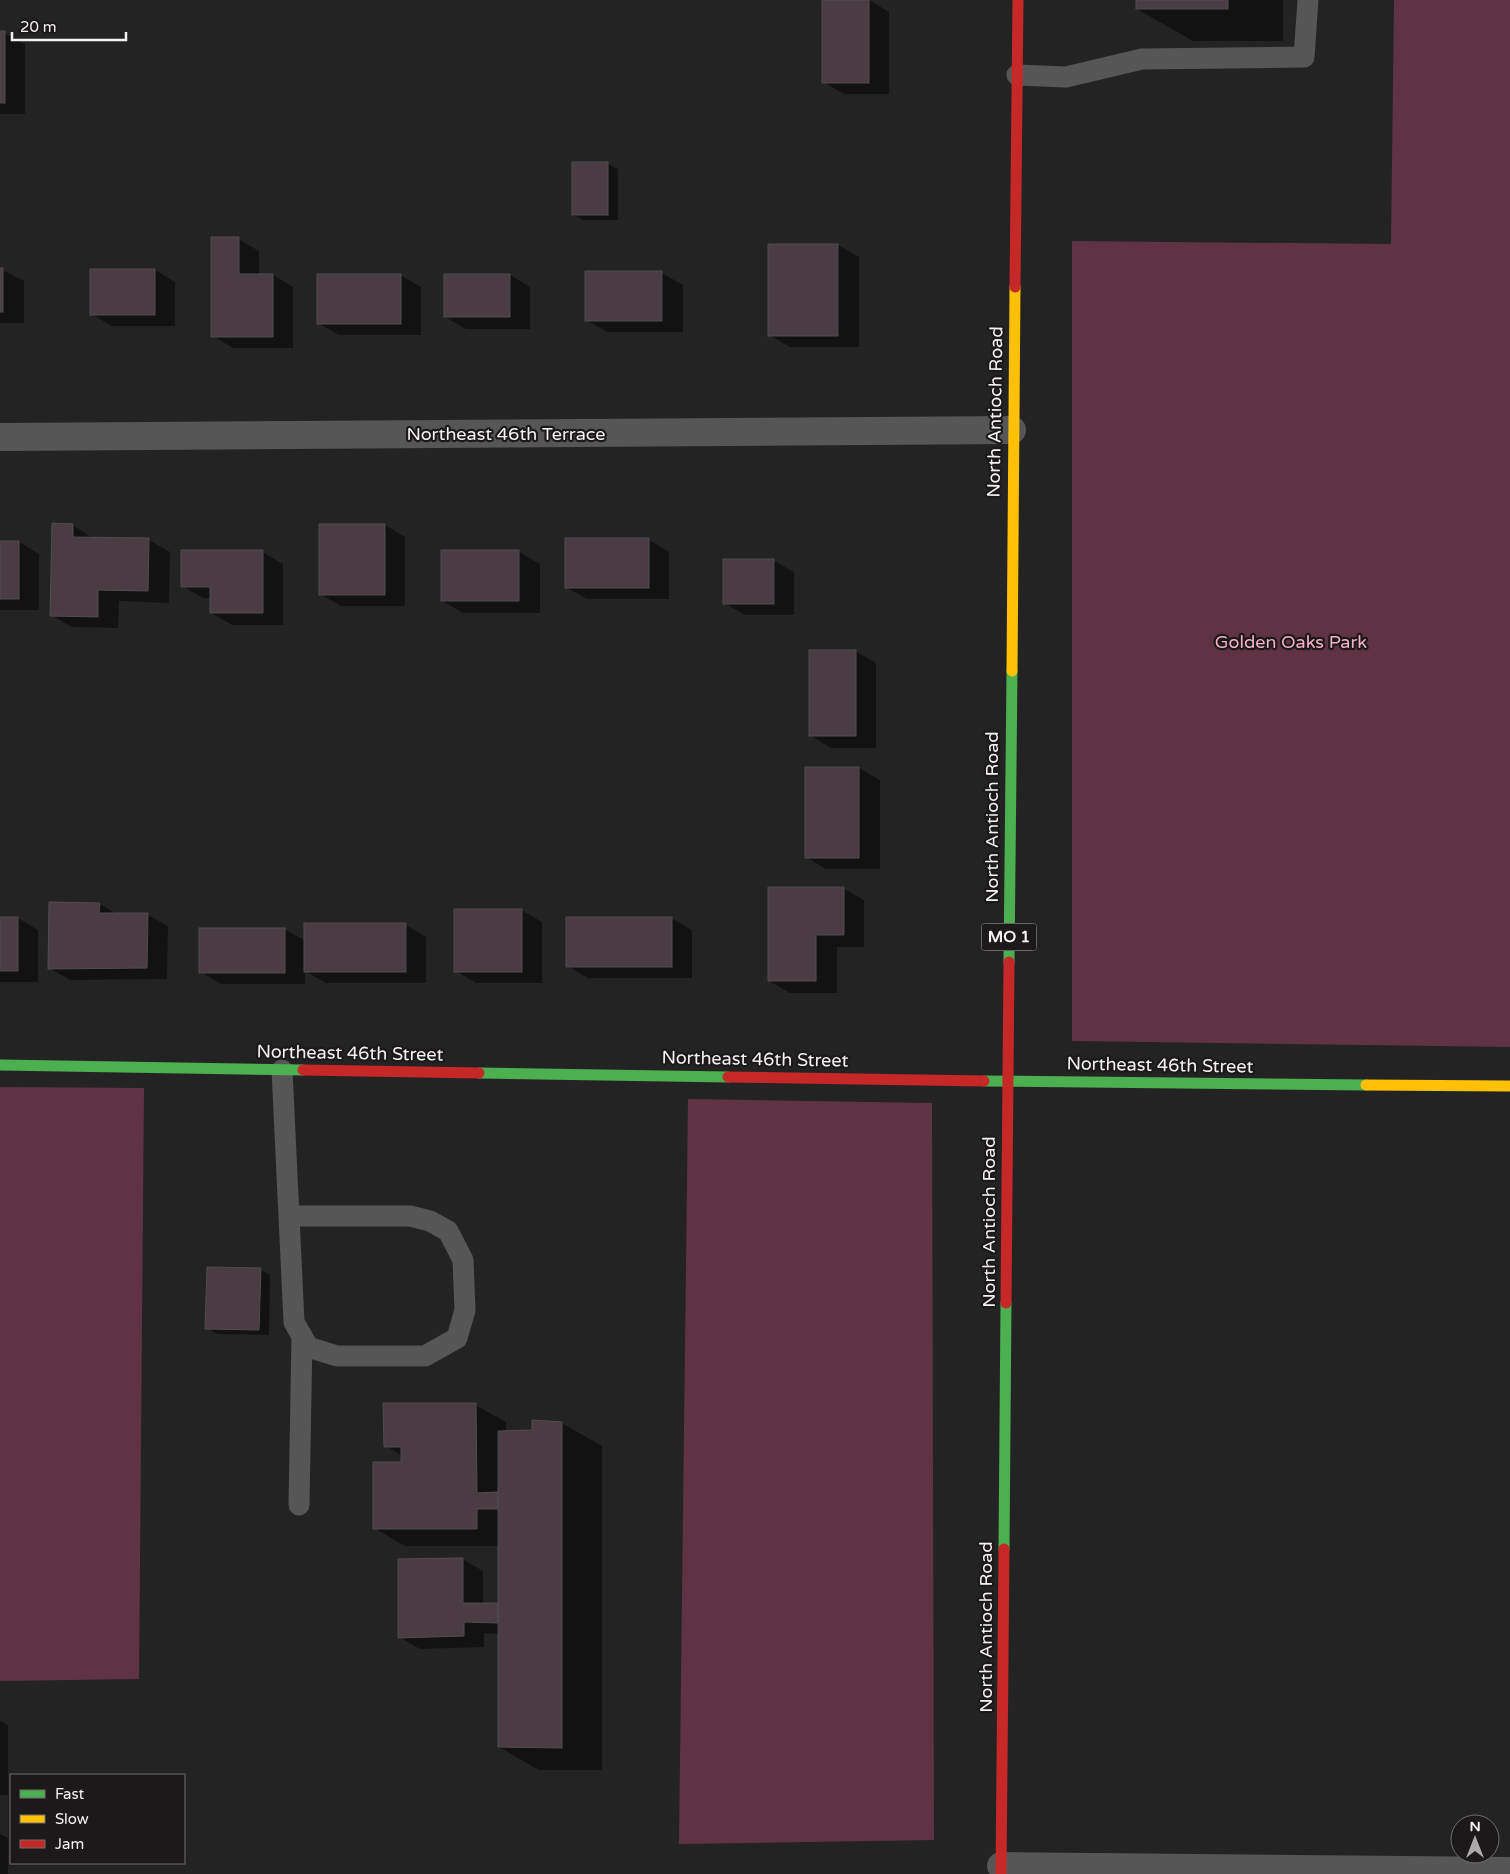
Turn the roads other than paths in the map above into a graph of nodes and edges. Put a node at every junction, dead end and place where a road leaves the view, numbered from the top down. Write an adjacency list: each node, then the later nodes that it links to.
1 (1018, 0): 3 (main road, North Antioch Road / MO 1)
2 (1308, 0): 3 (lane)
3 (1017, 76): 4 (main road, North Antioch Road / MO 1)
4 (1012, 430): 5 (street, Northeast 46th Terrace); 8 (main road, North Antioch Road / MO 1)
5 (0, 437)
6 (0, 1065): 7 (main road, Northeast 46th Street)
7 (282, 1070): 8 (main road, Northeast 46th Street); 10 (lane)
8 (1008, 1081): 9 (main road, Northeast 46th Street); 13 (main road, North Antioch Road / MO 1)
9 (1510, 1086)
10 (289, 1216): 11 (lane); 11 (lane)
11 (302, 1336): 12 (lane)
12 (298, 1505)
13 (1001, 1870): 14 (street)
14 (1510, 1871)

